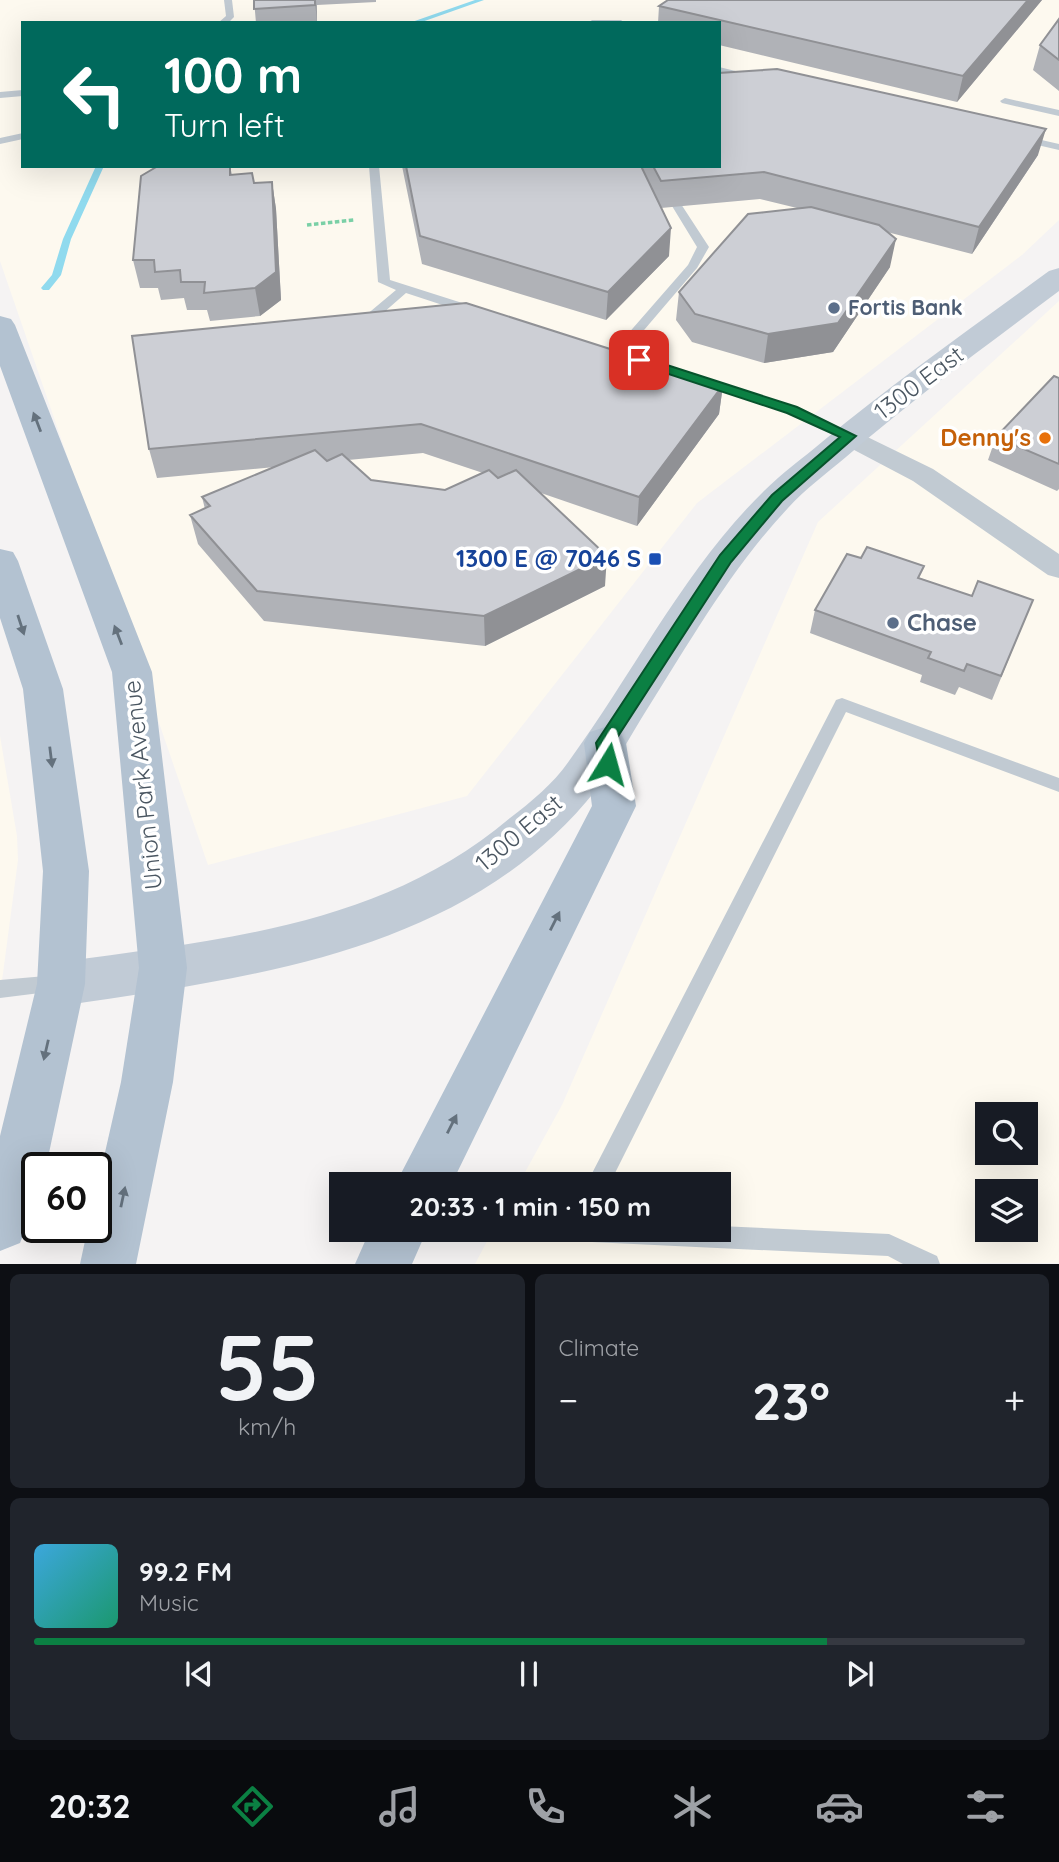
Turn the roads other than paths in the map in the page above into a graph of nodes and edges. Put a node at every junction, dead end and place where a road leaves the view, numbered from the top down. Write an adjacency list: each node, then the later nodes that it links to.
1 (228, 0): 2 (lane)
2 (224, 21)
3 (721, 70): 4 (lane)
4 (758, 79)
5 (21, 93): 6 (lane)
6 (0, 95)
7 (1005, 101): 8 (lane)
8 (1030, 107): 9 (lane); 10 (lane)
9 (1059, 113)
10 (1024, 117)
11 (21, 136): 13 (lane)
12 (1011, 136): 14 (lane)
13 (0, 141)
14 (1059, 147)
15 (374, 168): 18 (lane)
16 (677, 206): 22 (lane)
17 (1059, 278): 24 (main road, 1300 East)
18 (404, 289): 19 (lane); 21 (lane)
19 (483, 313)
20 (0, 325): 29 (main road, Union Park Avenue, one-way to 20)
21 (362, 334)
22 (618, 354)
23 (644, 361): 24 (lane)
24 (849, 436): 26 (street); 27 (main road, 1300 East)
25 (0, 561): 30 (main road, one-way to 30)
26 (1059, 568)
27 (605, 743): 29 (main road, 1300 East); 32 (main road, one-way to 27)
28 (1059, 785): 33 (lane)
29 (163, 968): 30 (main road, 1300 East); 37 (main road, Union Park Avenue, one-way to 29)
30 (61, 984): 31 (lane); 34 (main road, one-way to 34)
31 (0, 989)
32 (435, 1172)
33 (604, 1172)
34 (0, 1223)
35 (731, 1238): 39 (lane)
36 (394, 1242): 38 (main road)
37 (108, 1264)
38 (383, 1264)
39 (929, 1264)

